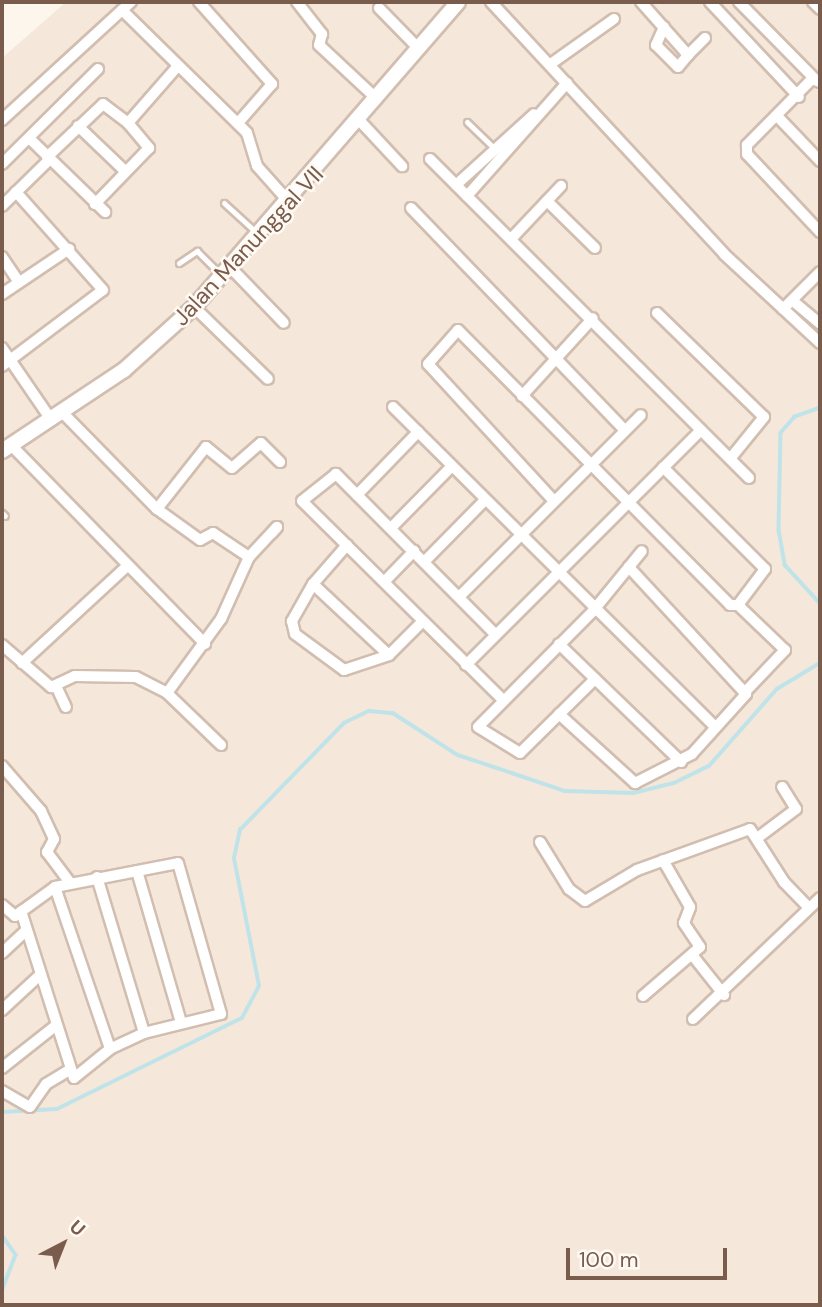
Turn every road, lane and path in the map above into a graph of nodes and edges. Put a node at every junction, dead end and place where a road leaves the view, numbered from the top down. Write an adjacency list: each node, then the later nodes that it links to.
1 (131, 2): 12 (street)
2 (199, 2): 31 (street)
3 (297, 2): 24 (street)
4 (458, 2): 16 (street, Jalan Manunggal VII)
5 (491, 2): 18 (street)
6 (641, 2): 14 (street)
7 (710, 2): 23 (street)
8 (739, 2): 21 (street)
9 (813, 2): 11 (street)
10 (379, 8): 16 (street)
11 (820, 9)
12 (122, 10): 19 (street); 27 (street)
13 (614, 19): 18 (street)
14 (664, 27): 17 (street); 17 (street)
15 (705, 38): 17 (street)
16 (419, 49): 24 (street, Jalan Manunggal VII)
17 (688, 55)
18 (552, 63): 22 (street)
19 (177, 67): 30 (street); 31 (street)
20 (98, 69): 33 (street)
21 (817, 80): 23 (street)
22 (567, 83): 25 (street); 65 (street)
23 (799, 97): 26 (street)
24 (377, 99): 28 (street, Jalan Manunggal VII)
25 (537, 113): 34 (street); 44 (street)
26 (778, 117): 37 (street); 52 (street)
27 (2, 120)
28 (360, 121): 39 (street); 46 (street, Jalan Manunggal VII)
29 (467, 122): 34 (lane)
30 (128, 123): 32 (street); 40 (street)
31 (238, 123): 46 (street)
32 (78, 126): 35 (street); 40 (street)
33 (30, 139): 35 (street); 38 (street)
34 (494, 148): 41 (street)
35 (48, 158): 43 (street); 47 (street)
36 (429, 159): 41 (street)
37 (820, 161)
38 (2, 164)
39 (401, 166)
40 (126, 172): 47 (street)
41 (456, 185): 44 (street)
42 (561, 186): 45 (street)
43 (16, 192): 49 (street); 56 (street)
44 (467, 196): 54 (street)
45 (547, 201): 54 (street); 55 (street)
46 (290, 203): 53 (street, Jalan Manunggal VII)
47 (95, 204): 51 (street)
48 (224, 204): 53 (lane)
49 (2, 206)
50 (411, 208): 72 (street)
51 (104, 212)
52 (820, 232)
53 (260, 236): 59 (street, Jalan Manunggal VII)
54 (511, 239): 67 (street)
55 (595, 248)
56 (69, 249): 61 (street); 73 (street)
57 (2, 257): 61 (street)
58 (179, 263): 59 (lane)
59 (227, 272): 64 (street, Jalan Manunggal VII); 68 (street)
60 (820, 272): 63 (street)
61 (19, 282): 62 (street)
62 (2, 294)
63 (793, 301): 65 (street); 69 (street)
64 (194, 307): 74 (street); 77 (street, Jalan Manunggal VII)
65 (783, 309): 70 (street)
66 (657, 313): 83 (street)
67 (593, 318): 72 (street); 80 (street)
68 (284, 323)
69 (820, 324)
70 (820, 343)
71 (2, 348): 73 (street)
72 (555, 356): 75 (street); 79 (street)
73 (6, 363): 77 (street)
74 (268, 379)
75 (522, 396): 85 (street); 91 (street)
76 (393, 407): 81 (street)
77 (55, 414): 82 (street, Jalan Manunggal VII); 93 (street)
78 (641, 415): 79 (street)
79 (625, 430): 85 (street)
80 (701, 430): 83 (street); 87 (street)
81 (418, 432): 86 (street); 89 (street)
82 (6, 448): 103 (street)
83 (730, 459): 88 (street)
84 (281, 462): 93 (street)
85 (589, 465): 91 (street); 92 (street)
86 (451, 467): 90 (street); 94 (street)
87 (663, 467): 92 (street); 108 (street)
88 (749, 478)
89 (357, 495): 94 (street); 97 (street)
90 (484, 501): 96 (street); 101 (street)
91 (554, 501): 96 (street)
92 (627, 503): 104 (street); 108 (street)
93 (157, 509): 100 (street)
94 (391, 528): 98 (street)
95 (272, 533): 100 (street)
96 (519, 536): 104 (street); 107 (street)
97 (347, 545): 105 (street); 106 (street)
98 (414, 551): 101 (street); 105 (street)
99 (642, 551): 102 (street)
100 (249, 557): 112 (street)
101 (424, 562): 107 (street)
102 (629, 567): 109 (street); 120 (street)
103 (125, 568): 112 (street); 116 (street)
104 (557, 574): 109 (street); 111 (street)
105 (385, 581): 110 (street)
106 (313, 584): 115 (street); 115 (street)
107 (458, 597): 111 (street)
108 (738, 605): 120 (street)
109 (593, 611): 113 (street); 125 (street)
110 (422, 622): 115 (street); 117 (street)
111 (495, 634): 117 (street)
112 (205, 644): 121 (street)
113 (559, 644): 118 (street); 122 (street)
114 (2, 645): 116 (street)
115 (389, 655)
116 (22, 663): 119 (street)
117 (466, 665): 122 (street)
118 (595, 679): 124 (street); 127 (street)
119 (57, 688): 121 (street); 123 (street)
120 (747, 690): 125 (street)
121 (167, 693): 126 (street)
122 (500, 698): 124 (street)
123 (66, 707)
124 (559, 714): 127 (street)
125 (715, 727): 127 (street)
126 (221, 745)
127 (681, 762)
128 (2, 766): 135 (street)
129 (782, 787): 130 (street)
130 (760, 836): 132 (street); 139 (street)
131 (540, 842): 132 (street)
132 (663, 860): 143 (street)
133 (137, 871): 134 (street); 149 (street); 149 (street)
134 (97, 877): 135 (street); 151 (street)
135 (70, 883): 136 (street)
136 (55, 887): 140 (street); 152 (street)
137 (820, 898): 139 (street)
138 (2, 905): 140 (street)
139 (809, 908): 145 (street)
140 (18, 913): 141 (street)
141 (26, 930): 142 (street); 144 (street)
142 (2, 953)
143 (693, 956): 145 (street); 146 (street)
144 (39, 976): 147 (street); 150 (street)
145 (724, 995): 148 (street)
146 (643, 996)
147 (2, 1010)
148 (693, 1019)
149 (181, 1022): 151 (street)
150 (54, 1027): 153 (street); 154 (street)
151 (144, 1032): 152 (street)
152 (110, 1049): 154 (street)
153 (2, 1068)
154 (69, 1070): 155 (street)
155 (2, 1091)

